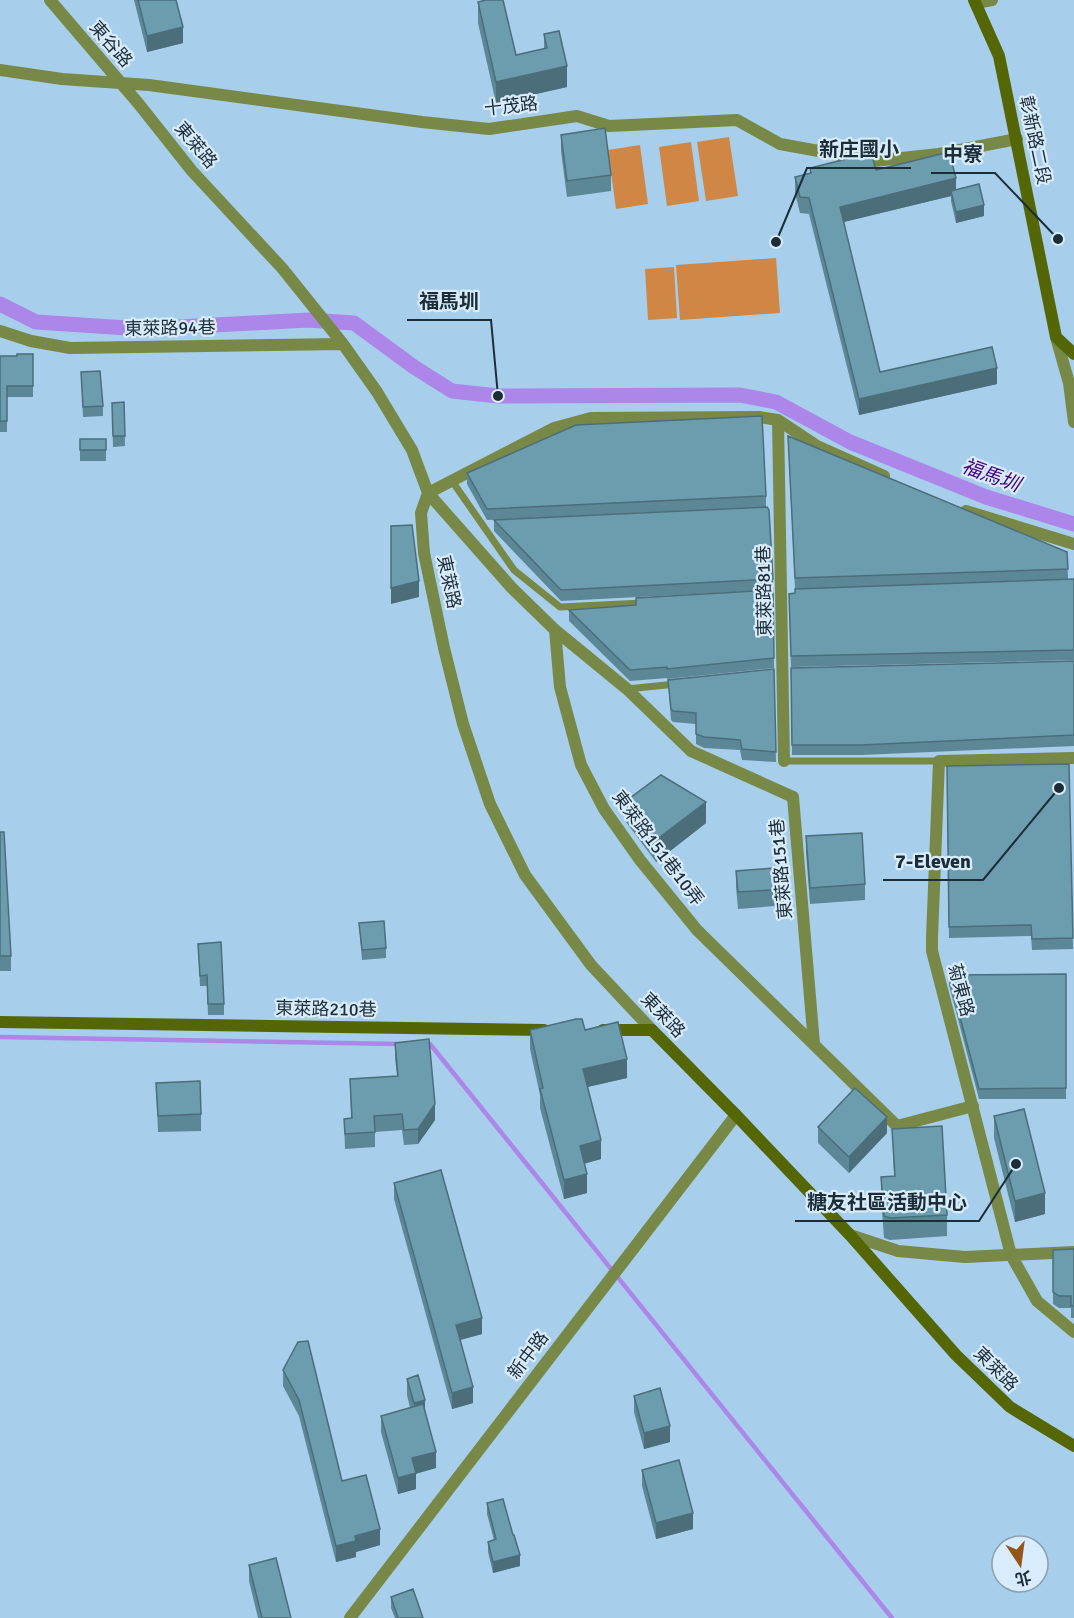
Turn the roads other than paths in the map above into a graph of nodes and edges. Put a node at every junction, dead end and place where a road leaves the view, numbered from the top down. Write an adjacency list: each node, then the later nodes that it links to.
1 (50, 0): 5 (street, 東谷路)
2 (992, 0): 3 (street)
3 (975, 1): 6 (street, 彰新路二段)
4 (0, 70): 5 (street, 十茂路)
5 (122, 83): 6 (street, 十茂路); 9 (street, 東萊路)
6 (1017, 140): 8 (street, 彰新路二段)
7 (0, 331): 9 (street, 東萊路94巷)
8 (1056, 337): 10 (street); 12 (street)
9 (343, 344): 15 (street, 東萊路)
10 (1074, 354)
11 (778, 420): 13 (street); 14 (street); 25 (street, 東萊路81巷)
12 (1074, 422)
13 (893, 480)
14 (452, 481): 15 (street); 18 (lane)
15 (428, 493): 21 (street, 東萊路151巷); 30 (street, 東萊路)
16 (954, 506): 19 (street)
17 (494, 525): 18 (lane)
18 (482, 526): 20 (lane)
19 (1074, 544)
20 (654, 602)
21 (555, 630): 23 (street, 東萊路151巷); 31 (street, 東萊路151巷10弄)
22 (683, 683): 23 (lane)
23 (627, 689): 31 (street, 東萊路151巷)
24 (1074, 758): 26 (street)
25 (784, 761): 26 (lane)
26 (939, 761): 32 (street, 菊東路)
27 (0, 1022): 28 (street, 東萊路210巷)
28 (560, 1030)
29 (594, 1030): 30 (street)
30 (652, 1030): 33 (street, 東萊路)
31 (814, 1044): 32 (street)
32 (973, 1106): 36 (street, 菊東路)
33 (736, 1114): 34 (street, 東萊路); 39 (street, 新中路)
34 (850, 1235): 36 (street); 38 (street, 東萊路)
35 (1074, 1252): 36 (street)
36 (1011, 1255): 37 (street, 菊東路)
37 (1074, 1332)
38 (1074, 1446)
39 (350, 1618)

